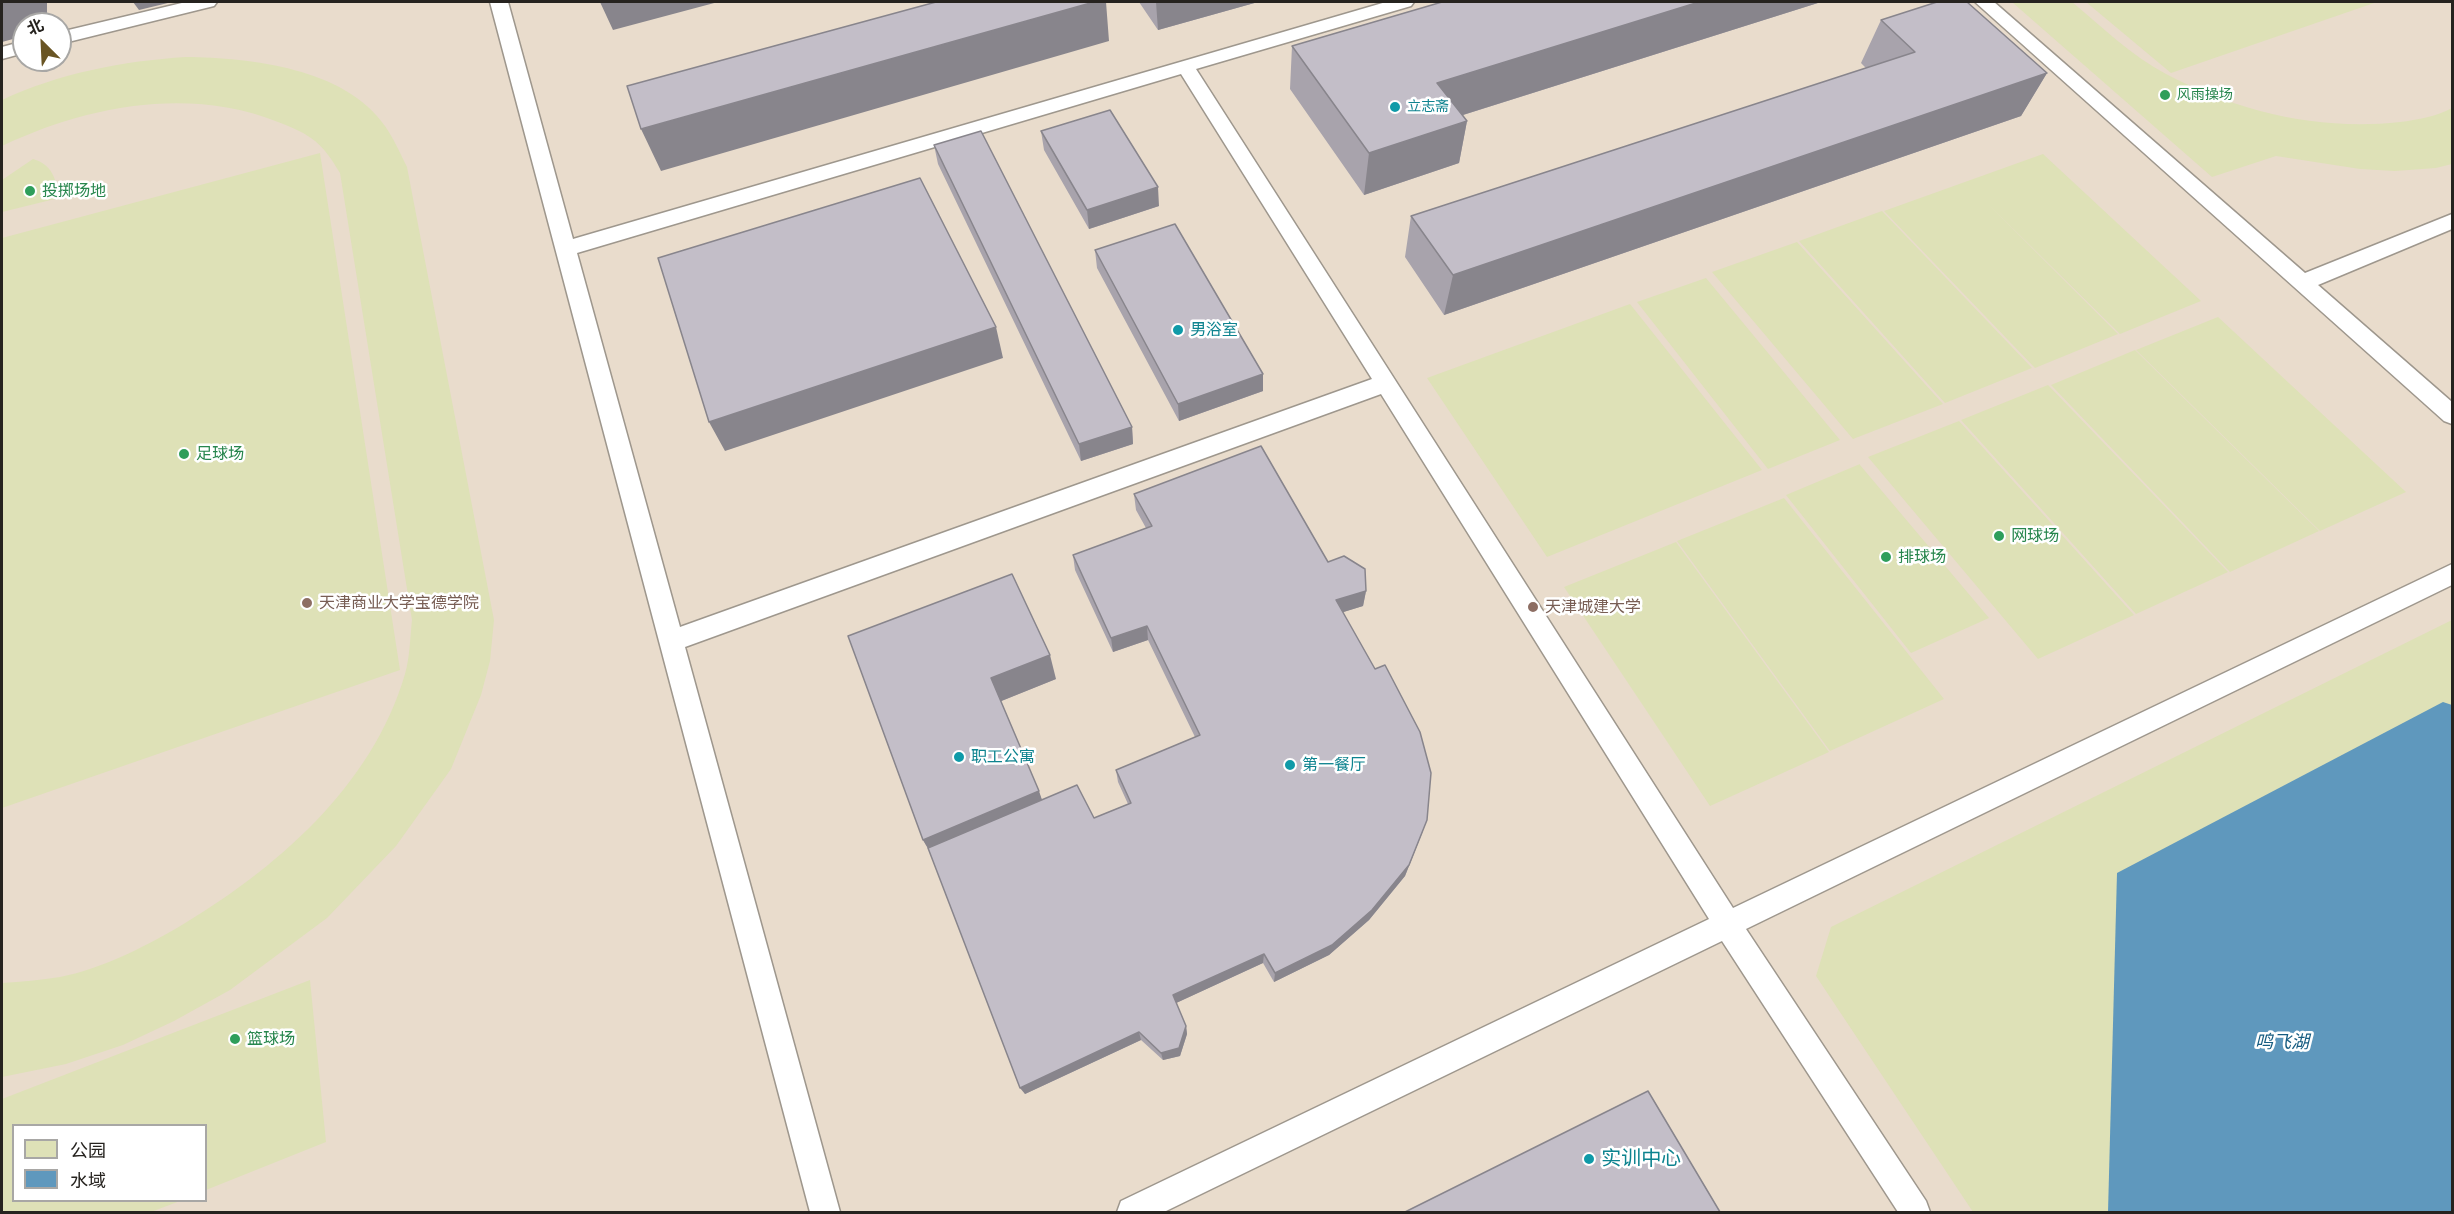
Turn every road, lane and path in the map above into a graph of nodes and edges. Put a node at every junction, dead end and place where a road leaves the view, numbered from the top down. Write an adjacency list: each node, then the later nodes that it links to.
1 (208, 2): 5 (lane)
2 (499, 2): 8 (lane)
3 (1405, 2): 6 (lane)
4 (1984, 2): 9 (lane)
5 (72, 35)
6 (1185, 66): 8 (lane); 10 (lane)
7 (2452, 221): 9 (lane)
8 (565, 249): 13 (lane)
9 (2302, 283): 11 (lane)
10 (1386, 383): 13 (lane); 14 (lane)
11 (2452, 415)
12 (2452, 574): 14 (lane)
13 (671, 642): 15 (lane)
14 (1728, 925): 16 (lane); 17 (lane)
15 (825, 1212)
16 (1132, 1212)
17 (1916, 1212)

